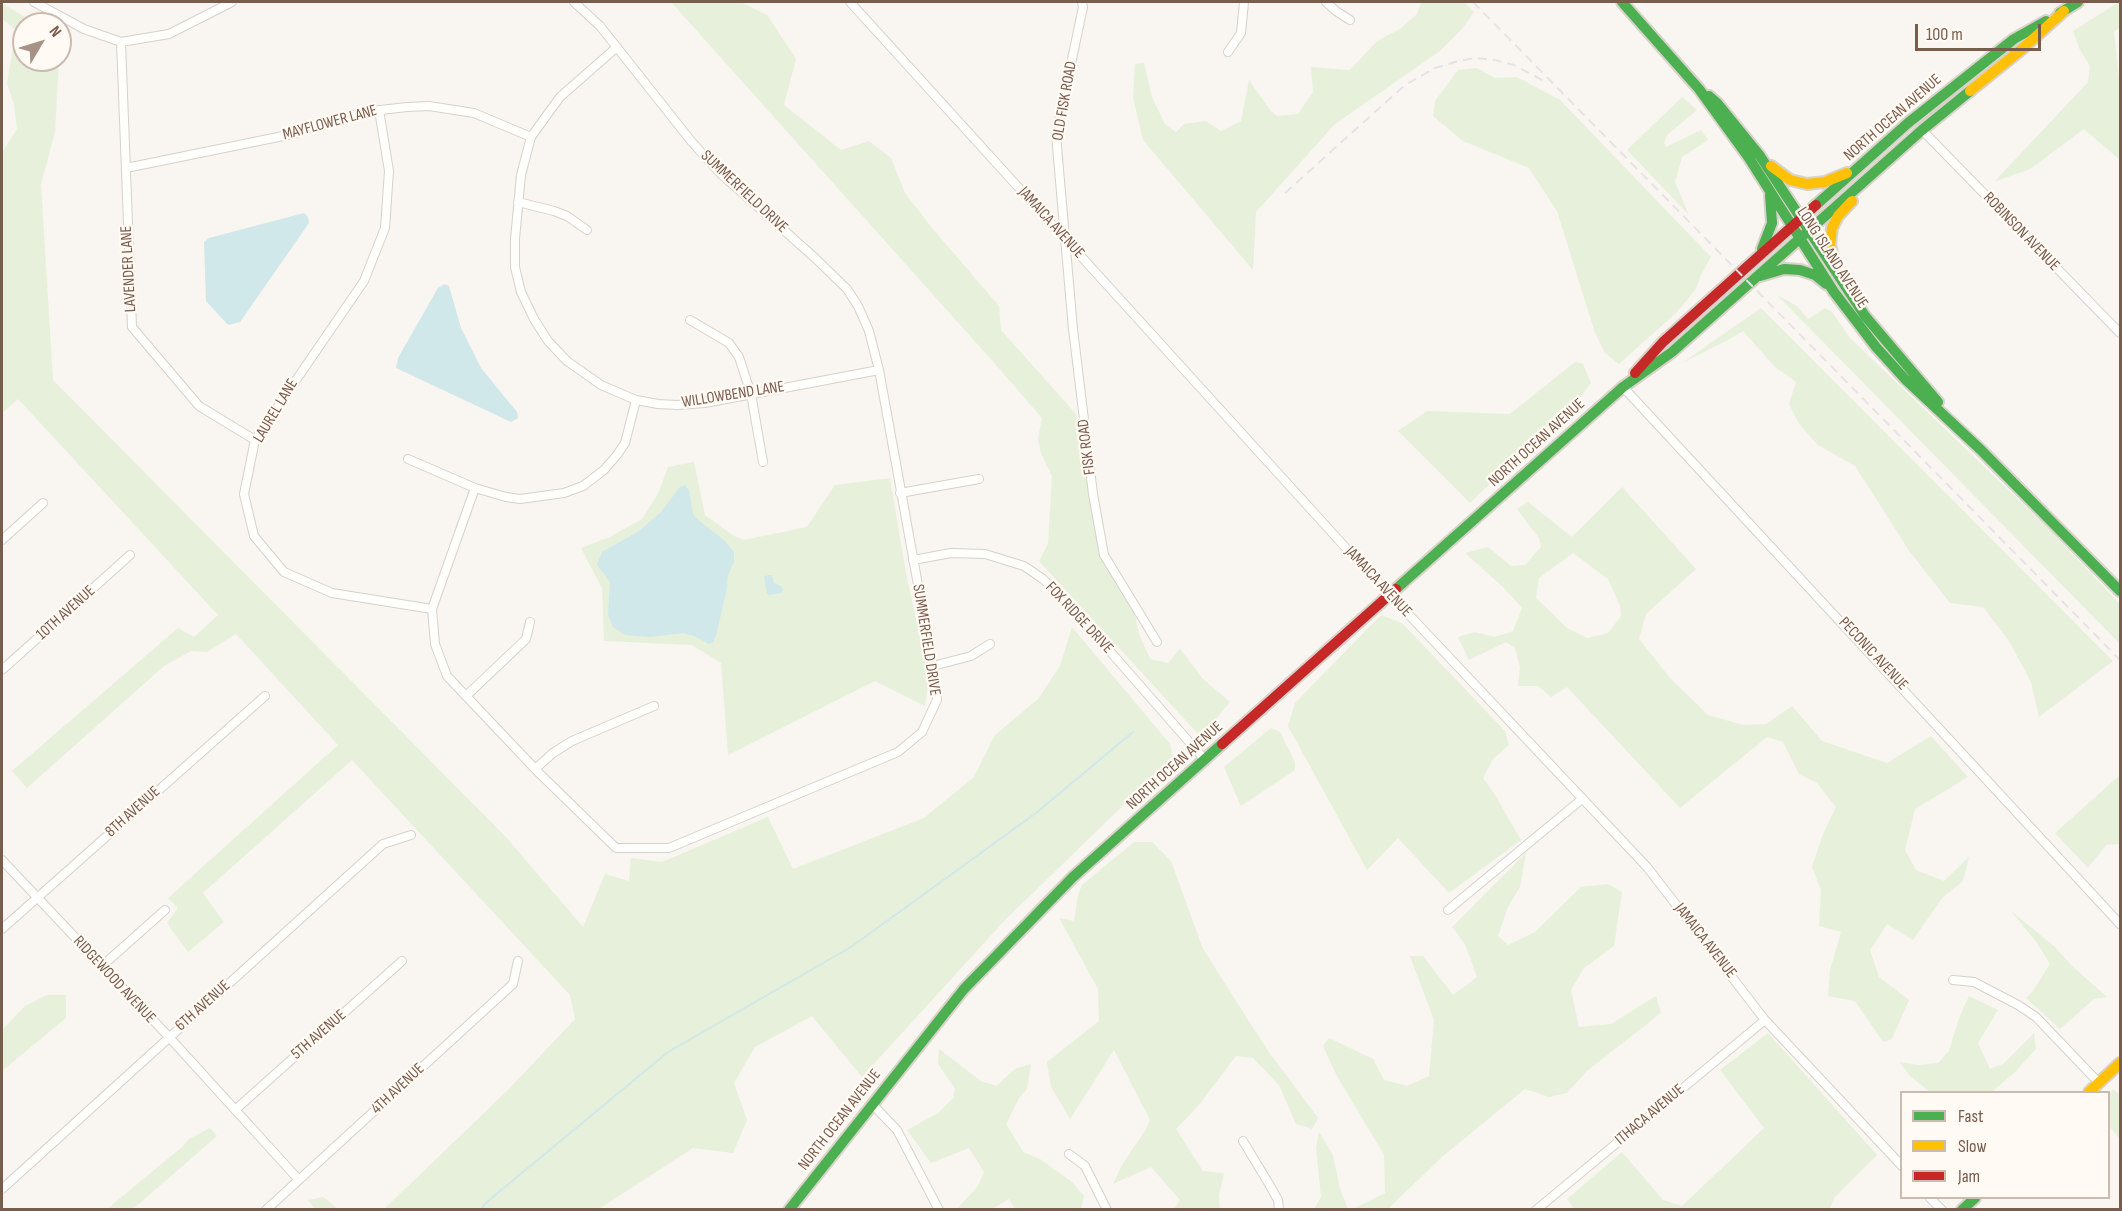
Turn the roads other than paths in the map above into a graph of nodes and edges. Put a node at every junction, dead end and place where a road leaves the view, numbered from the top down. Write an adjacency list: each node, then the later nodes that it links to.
1 (34, 2): 12 (street)
2 (232, 2): 12 (street)
3 (574, 2): 13 (street, SUMMERFIELD DRIVE)
4 (850, 2): 28 (street, JAMAICA AVENUE)
5 (1083, 2): 28 (street, OLD FISK ROAD)
6 (1244, 2): 14 (street)
7 (1326, 2): 11 (street)
8 (1622, 2): 15 (main road, LONG ISLAND AVENUE)
9 (2078, 2): 10 (main road, NORTH OCEAN AVENUE)
10 (2064, 11): 17 (main road, NORTH OCEAN AVENUE); 21 (main road, NORTH OCEAN AVENUE)
11 (1350, 20)
12 (121, 42): 22 (street, LAVENDER LANE)
13 (617, 47): 18 (street, WILLOWBEND LANE); 35 (street, SUMMERFIELD DRIVE)
14 (1228, 52)
15 (1699, 88): 19 (main road, LONG ISLAND AVENUE); 23 (main road, LONG ISLAND AVENUE)
16 (379, 110): 18 (street, MAYFLOWER LANE); 22 (street, MAYFLOWER LANE); 40 (street, LAUREL LANE)
17 (1922, 130): 20 (main road, NORTH OCEAN AVENUE); 34 (street, ROBINSON AVENUE)
18 (531, 137): 24 (street, WILLOWBEND LANE)
19 (1760, 156): 21 (main road); 25 (main road, LONG ISLAND AVENUE)
20 (1889, 159): 27 (main road, NORTH OCEAN AVENUE); 31 (main road)
21 (1858, 167): 25 (main road, NORTH OCEAN AVENUE)
22 (126, 168): 40 (street, LAVENDER LANE)
23 (1768, 188): 25 (main road, LONG ISLAND AVENUE); 29 (main road)
24 (518, 202): 26 (street); 38 (street, WILLOWBEND LANE)
25 (1797, 222): 27 (main road, LONG ISLAND AVENUE); 29 (main road, NORTH OCEAN AVENUE)
26 (587, 230)
27 (1804, 234): 30 (main road, NORTH OCEAN AVENUE); 31 (main road, LONG ISLAND AVENUE); 32 (main road, LONG ISLAND AVENUE)
28 (1064, 237): 51 (street, JAMAICA AVENUE); 54 (street, FISK ROAD)
29 (1758, 256): 36 (main road, NORTH OCEAN AVENUE)
30 (1757, 277): 32 (main road); 36 (main road, NORTH OCEAN AVENUE)
31 (1845, 287): 39 (main road, LONG ISLAND AVENUE)
32 (1834, 292): 39 (main road, LONG ISLAND AVENUE)
33 (690, 320): 37 (street)
34 (2121, 333)
35 (879, 370): 37 (street, WILLOWBEND LANE); 45 (street, SUMMERFIELD DRIVE)
36 (1623, 387): 51 (main road, NORTH OCEAN AVENUE); 69 (street, PECONIC AVENUE)
37 (751, 394): 38 (street, WILLOWBEND LANE); 42 (street)
38 (636, 400): 44 (street)
39 (1959, 428): 50 (main road, LONG ISLAND AVENUE)
40 (255, 440): 52 (street, LAUREL LANE)
41 (408, 459): 44 (street)
42 (764, 462)
43 (979, 478): 45 (street)
44 (475, 488): 52 (street, SUMMERFIELD DRIVE)
45 (900, 494): 49 (street, SUMMERFIELD DRIVE)
46 (43, 503): 47 (street)
47 (2, 540)
48 (130, 555): 57 (street, 10TH AVENUE)
49 (913, 560): 56 (street, SUMMERFIELD DRIVE); 61 (street, FOX RIDGE DRIVE)
50 (2121, 591)
51 (1390, 594): 61 (main road, NORTH OCEAN AVENUE); 63 (street, JAMAICA AVENUE)
52 (432, 609): 59 (street, SUMMERFIELD DRIVE)
53 (530, 622): 59 (street)
54 (1157, 642)
55 (990, 644): 56 (street)
56 (933, 666): 62 (street, SUMMERFIELD DRIVE)
57 (2, 670)
58 (265, 696): 66 (street, 8TH AVENUE)
59 (466, 696): 62 (street, SUMMERFIELD DRIVE)
60 (654, 706): 62 (street)
61 (1204, 760): 80 (main road, NORTH OCEAN AVENUE)
62 (535, 769)
63 (1582, 799): 68 (street); 75 (street, JAMAICA AVENUE)
64 (411, 835): 76 (street, 6TH AVENUE)
65 (2, 860): 66 (street, RIDGEWOOD AVENUE)
66 (37, 897): 70 (street, 8TH AVENUE); 73 (street, RIDGEWOOD AVENUE)
67 (165, 910): 73 (street)
68 (1448, 910)
69 (2121, 924)
70 (2, 929)
71 (402, 961): 81 (street, 5TH AVENUE)
72 (518, 961): 85 (street, 4TH AVENUE)
73 (102, 966): 76 (street, RIDGEWOOD AVENUE)
74 (1953, 980): 78 (street)
75 (1765, 1020): 84 (street, JAMAICA AVENUE); 92 (street, ITHACA AVENUE)
76 (169, 1037): 81 (street, RIDGEWOOD AVENUE); 86 (street, 6TH AVENUE)
77 (2121, 1063): 78 (main road)
78 (2099, 1083): 79 (main road)
79 (2090, 1091)
80 (872, 1104): 88 (main road, NORTH OCEAN AVENUE); 89 (street)
81 (235, 1110): 85 (street, RIDGEWOOD AVENUE)
82 (1243, 1141): 91 (street)
83 (1069, 1154): 90 (street)
84 (1900, 1164)
85 (299, 1180): 87 (street, 4TH AVENUE)
86 (2, 1189)
87 (266, 1209)
88 (789, 1209)
89 (939, 1209)
90 (1107, 1209)
91 (1279, 1209)
92 (1536, 1209)

